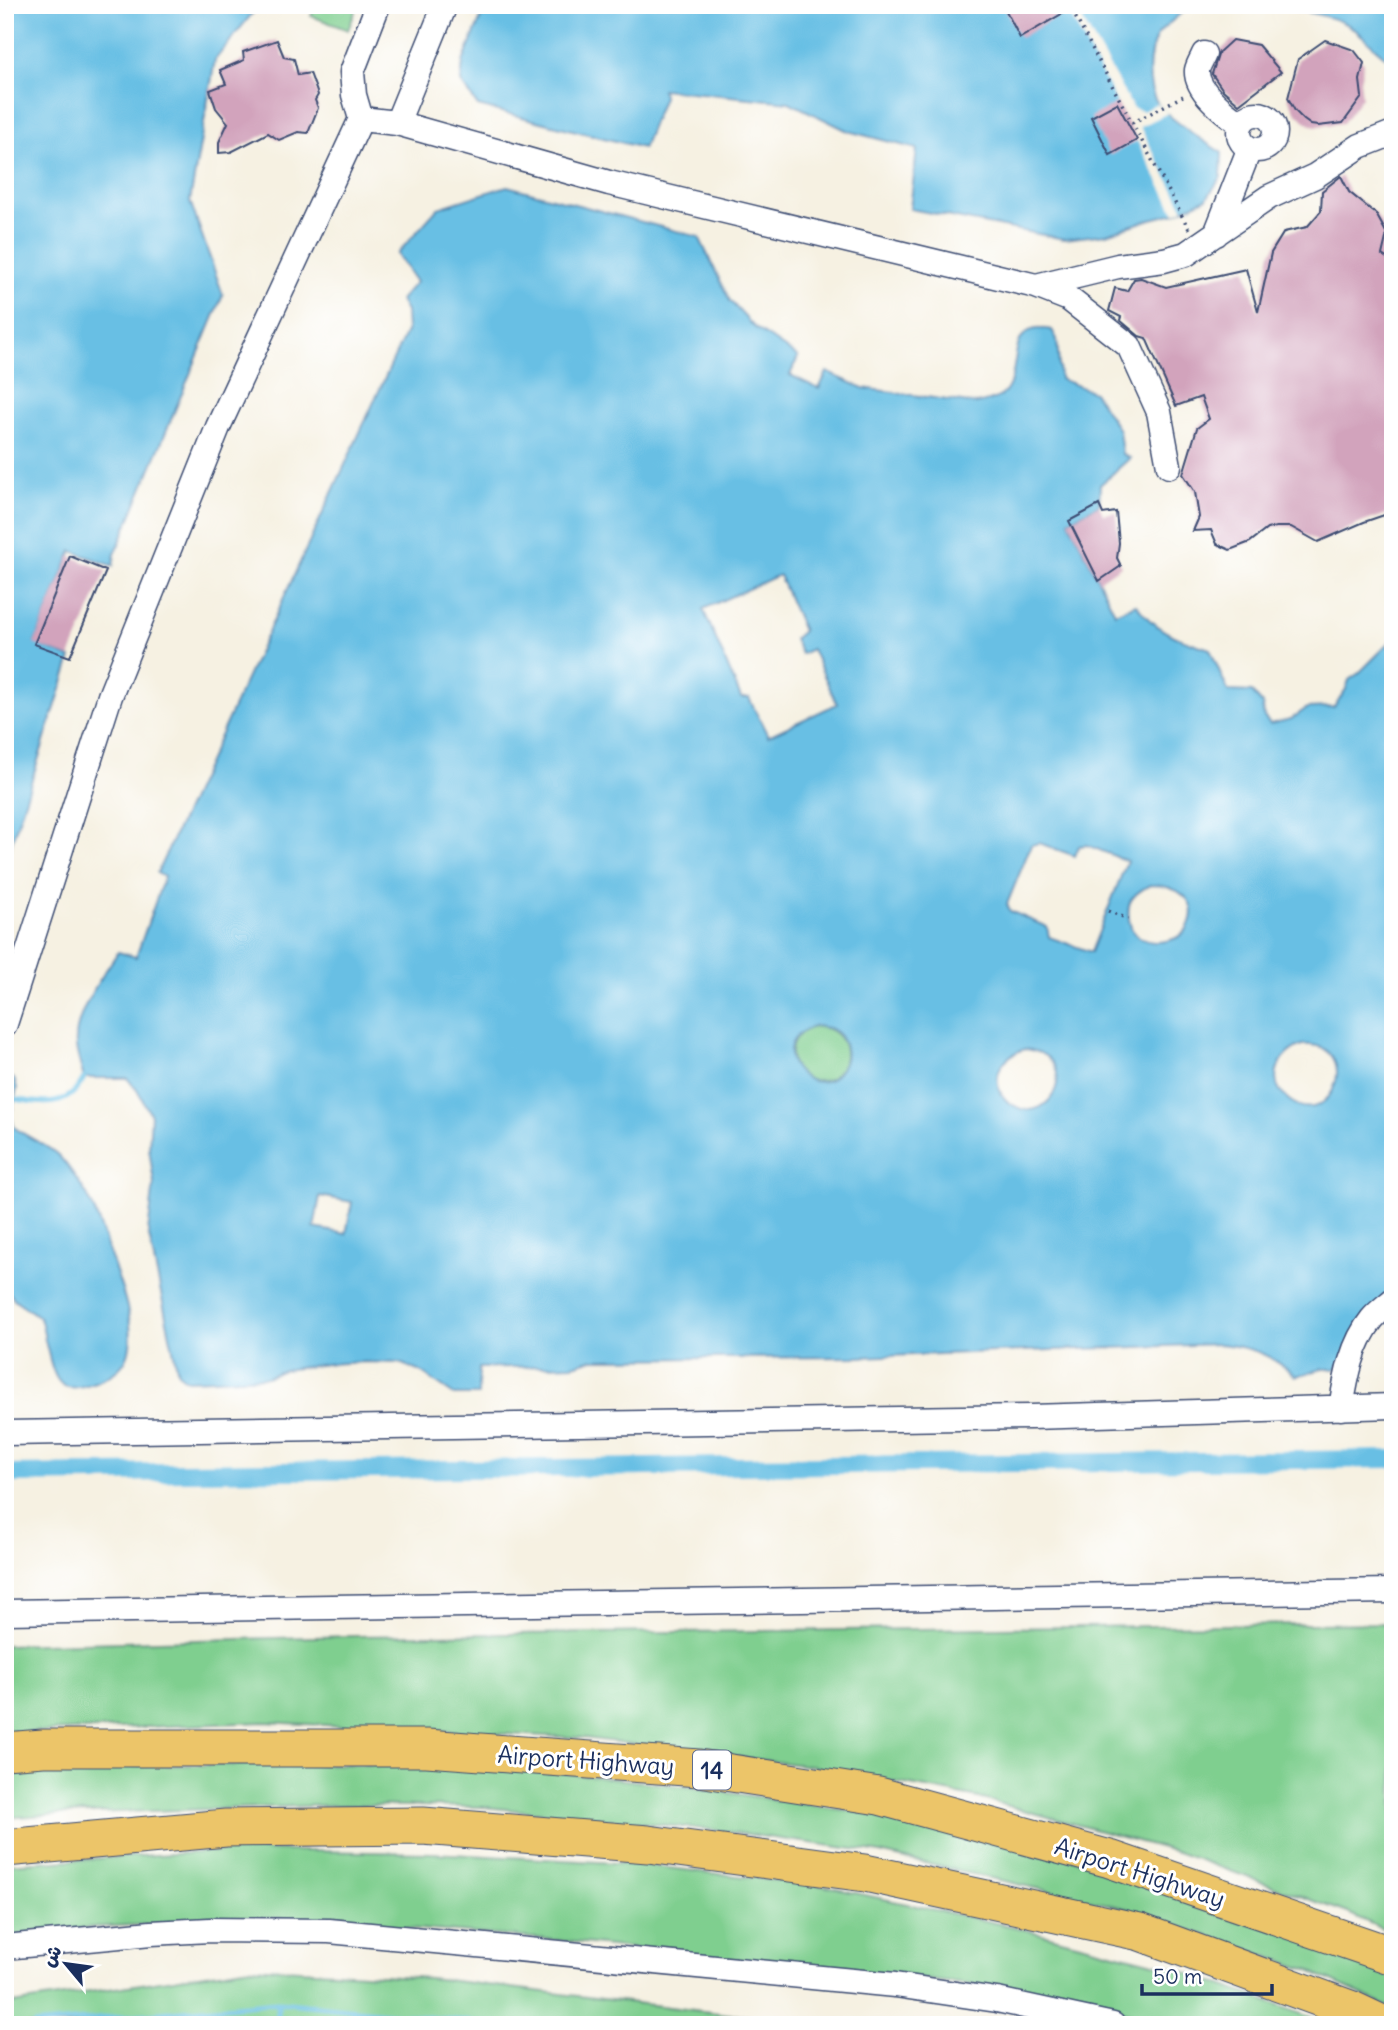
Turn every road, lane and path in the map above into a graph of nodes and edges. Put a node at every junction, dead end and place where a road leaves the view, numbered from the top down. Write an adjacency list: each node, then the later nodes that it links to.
1 (377, 5): 6 (street)
2 (445, 5): 8 (street)
3 (1069, 5): 9 (path)
4 (1204, 54): 5 (street)
5 (1201, 87): 7 (street); 9 (path)
6 (360, 119): 8 (street); 17 (street)
7 (1240, 122): 11 (street); 11 (street)
8 (397, 123): 13 (street)
9 (1132, 123): 12 (path)
10 (1393, 133): 12 (street)
11 (1249, 150): 12 (street)
12 (1207, 240): 13 (street)
13 (1036, 286): 14 (street)
14 (1169, 466)
15 (1108, 911): 16 (path)
16 (1128, 919)
17 (5, 1024)
18 (1393, 1300): 20 (street)
19 (1393, 1406): 20 (street)
20 (1341, 1408): 21 (street)
21 (5, 1433)
22 (1393, 1591): 23 (street)
23 (5, 1612)
24 (5, 1751): 27 (highway, Airport Highway / 14)
25 (5, 1848): 29 (highway)
26 (5, 1947): 28 (street)
27 (1393, 1956)
28 (1113, 2025)
29 (1384, 2025)

